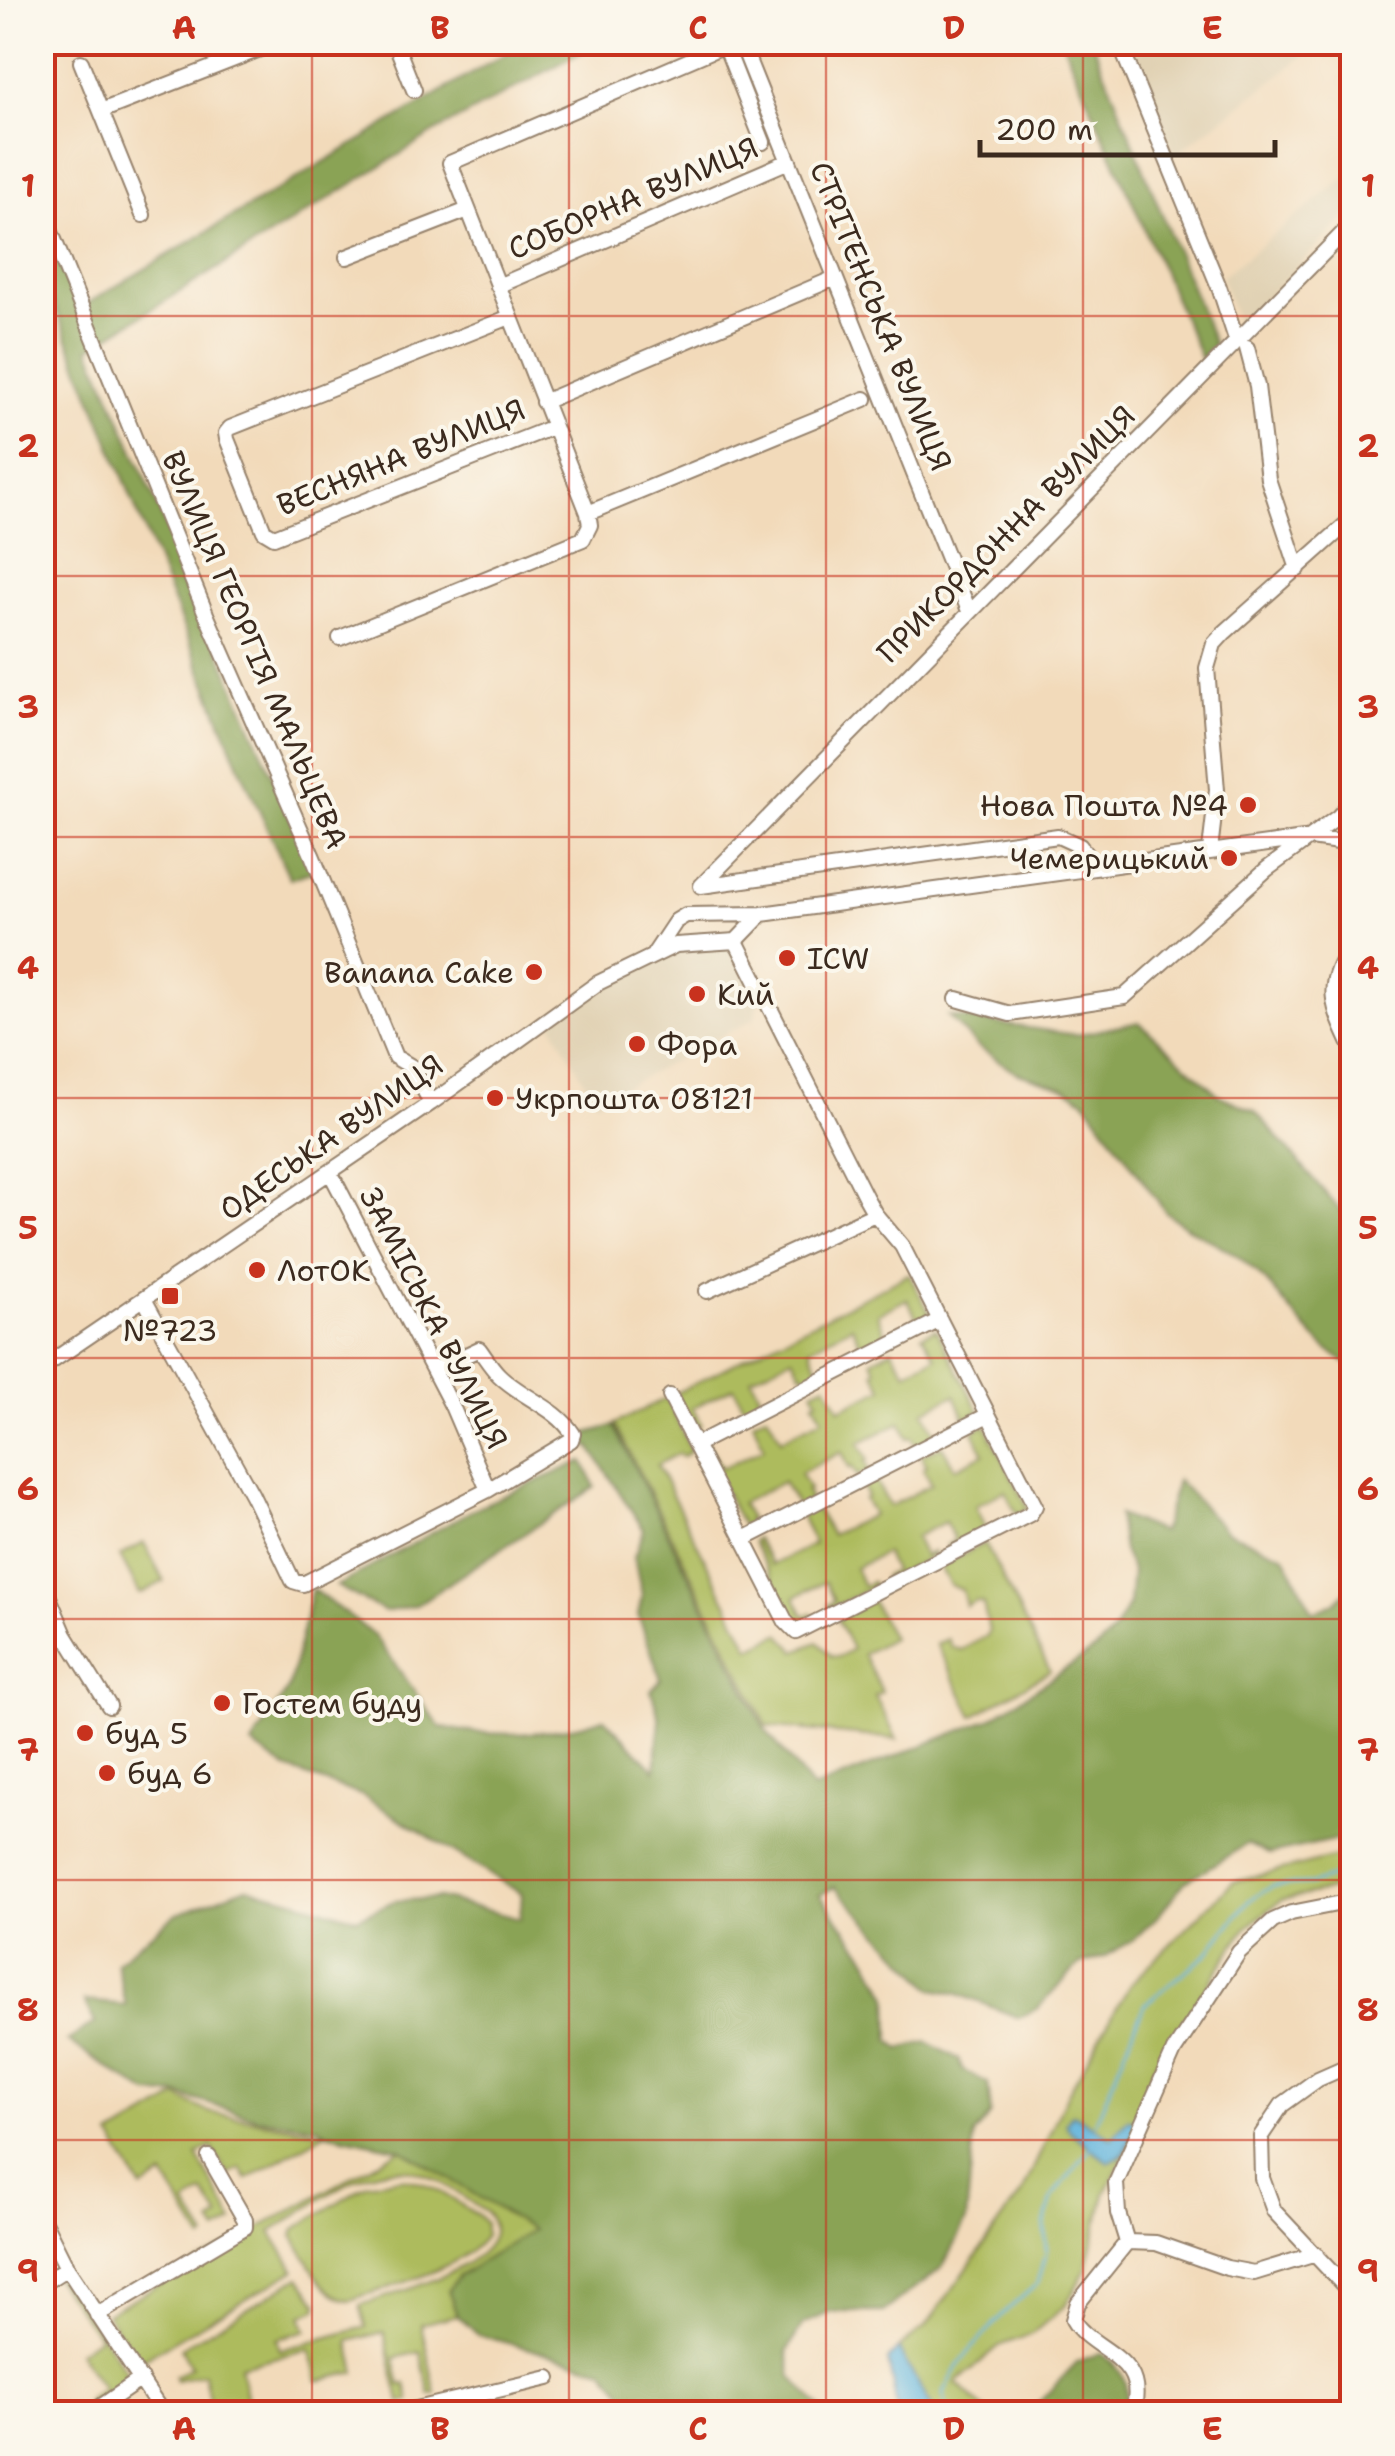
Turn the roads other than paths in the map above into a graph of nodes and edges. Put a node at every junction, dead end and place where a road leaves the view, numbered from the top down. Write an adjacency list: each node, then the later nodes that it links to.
1 (278, 42): 7 (street)
2 (741, 42): 9 (street, СТРІТЕНСЬКА ВУЛИЦЯ)
3 (1119, 42): 18 (street)
4 (395, 43): 6 (street)
5 (81, 62): 7 (street)
6 (414, 90)
7 (101, 110): 12 (street)
8 (762, 142): 11 (street)
9 (789, 161): 15 (street, СТРІТЕНСЬКА ВУЛИЦЯ); 16 (street, СОБОРНА ВУЛИЦЯ)
10 (42, 210): 44 (street, ВУЛИЦЯ ГЕОРГІЯ МАЛЬЦЕВА)
11 (468, 210): 14 (street); 16 (street)
12 (143, 216)
13 (1352, 224): 26 (street, ПРИКОРДОННА ВУЛИЦЯ)
14 (347, 258)
15 (835, 278): 21 (street); 26 (street, СТРІТЕНСЬКА ВУЛИЦЯ)
16 (498, 286): 17 (street)
17 (510, 317): 21 (street); 22 (street, ВЕСНЯНА ВУЛИЦЯ)
18 (1235, 336)
19 (1247, 348): 25 (street)
20 (864, 399): 23 (street)
21 (543, 402): 22 (street)
22 (553, 427): 23 (street)
23 (588, 513): 27 (street)
24 (1352, 520): 25 (street)
25 (1298, 569): 31 (street)
26 (968, 611): 33 (street, ПРИКОРДОННА ВУЛИЦЯ)
27 (340, 638)
28 (1352, 801): 29 (street)
29 (1311, 838): 30 (street); 31 (street); 42 (street)
30 (1352, 844)
31 (1210, 850): 32 (street)
32 (1094, 868): 33 (street); 34 (street)
33 (701, 886): 35 (street, ПРИКОРДОННА ВУЛИЦЯ)
34 (762, 914): 36 (street); 38 (street)
35 (686, 915): 36 (street); 37 (street, ПРИКОРДОННА ВУЛИЦЯ)
36 (734, 916): 38 (street)
37 (673, 927): 39 (street); 41 (street, ПРИКОРДОННА ВУЛИЦЯ)
38 (739, 939): 39 (street, ОДЕСЬКА ВУЛИЦЯ); 46 (street)
39 (684, 943): 41 (street, ОДЕСЬКА ВУЛИЦЯ)
40 (1352, 946): 43 (street)
41 (653, 955): 44 (street, ОДЕСЬКА ВУЛИЦЯ)
42 (957, 999)
43 (1352, 1048)
44 (431, 1103): 45 (street, ОДЕСЬКА ВУЛИЦЯ)
45 (330, 1172): 48 (street, ОДЕСЬКА ВУЛИЦЯ); 51 (street, ЗАМІСЬКА ВУЛИЦЯ)
46 (875, 1214): 47 (street); 49 (street)
47 (707, 1291)
48 (144, 1299): 50 (street, ОДЕСЬКА ВУЛИЦЯ); 55 (street)
49 (940, 1320): 53 (street); 54 (street)
50 (42, 1368)
51 (434, 1370): 55 (street, ЗАМІСЬКА ВУЛИЦЯ); 55 (street)
52 (670, 1396): 54 (street)
53 (988, 1415): 56 (street); 56 (street)
54 (695, 1445): 56 (street)
55 (488, 1490)
56 (744, 1539)
57 (42, 1581): 58 (street)
58 (109, 1706)
59 (1352, 1902): 63 (street)
60 (1352, 2064): 64 (street)
61 (209, 2157): 68 (street)
62 (42, 2218): 65 (street)
63 (1127, 2242): 64 (street); 74 (street)
64 (1316, 2254): 67 (street)
65 (67, 2268): 66 (street); 68 (street)
66 (42, 2284)
67 (1352, 2294)
68 (97, 2315): 70 (street)
69 (548, 2378): 73 (street)
70 (141, 2379): 71 (street); 72 (street)
71 (90, 2414)
72 (163, 2414)
73 (395, 2414)
74 (1132, 2414)

